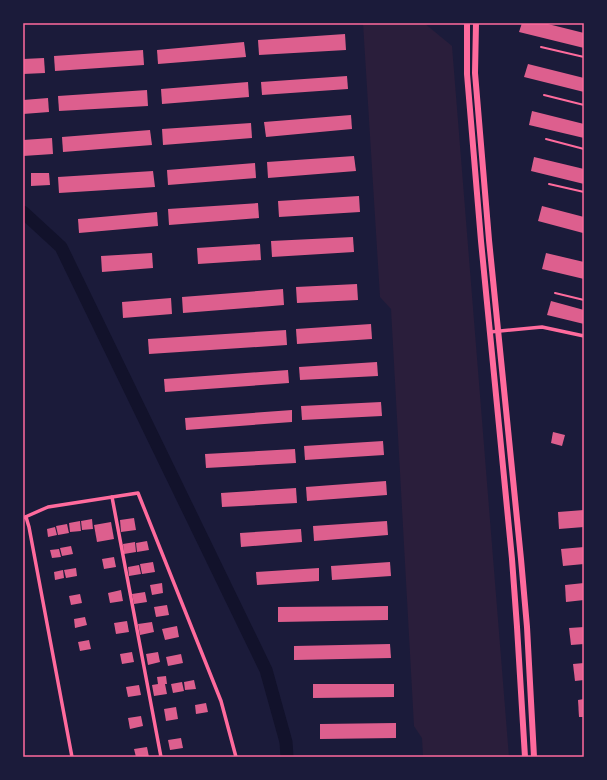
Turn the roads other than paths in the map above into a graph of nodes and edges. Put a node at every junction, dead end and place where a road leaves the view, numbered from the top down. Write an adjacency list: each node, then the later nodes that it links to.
1 (467, 23): 14 (main road)
2 (476, 23): 13 (main road)
3 (541, 47): 4 (lane)
4 (584, 57)
5 (544, 96): 6 (lane)
6 (584, 105)
7 (546, 139): 8 (lane)
8 (584, 149)
9 (549, 184): 10 (lane)
10 (584, 192)
11 (554, 293): 12 (lane)
12 (584, 300)
13 (499, 331): 14 (street); 15 (street); 22 (main road)
14 (490, 332): 21 (main road)
15 (584, 336)
16 (112, 497): 17 (street); 19 (street); 20 (street)
17 (24, 517): 18 (street)
18 (72, 757)
19 (161, 757)
20 (236, 757)
21 (525, 757)
22 (534, 757)

